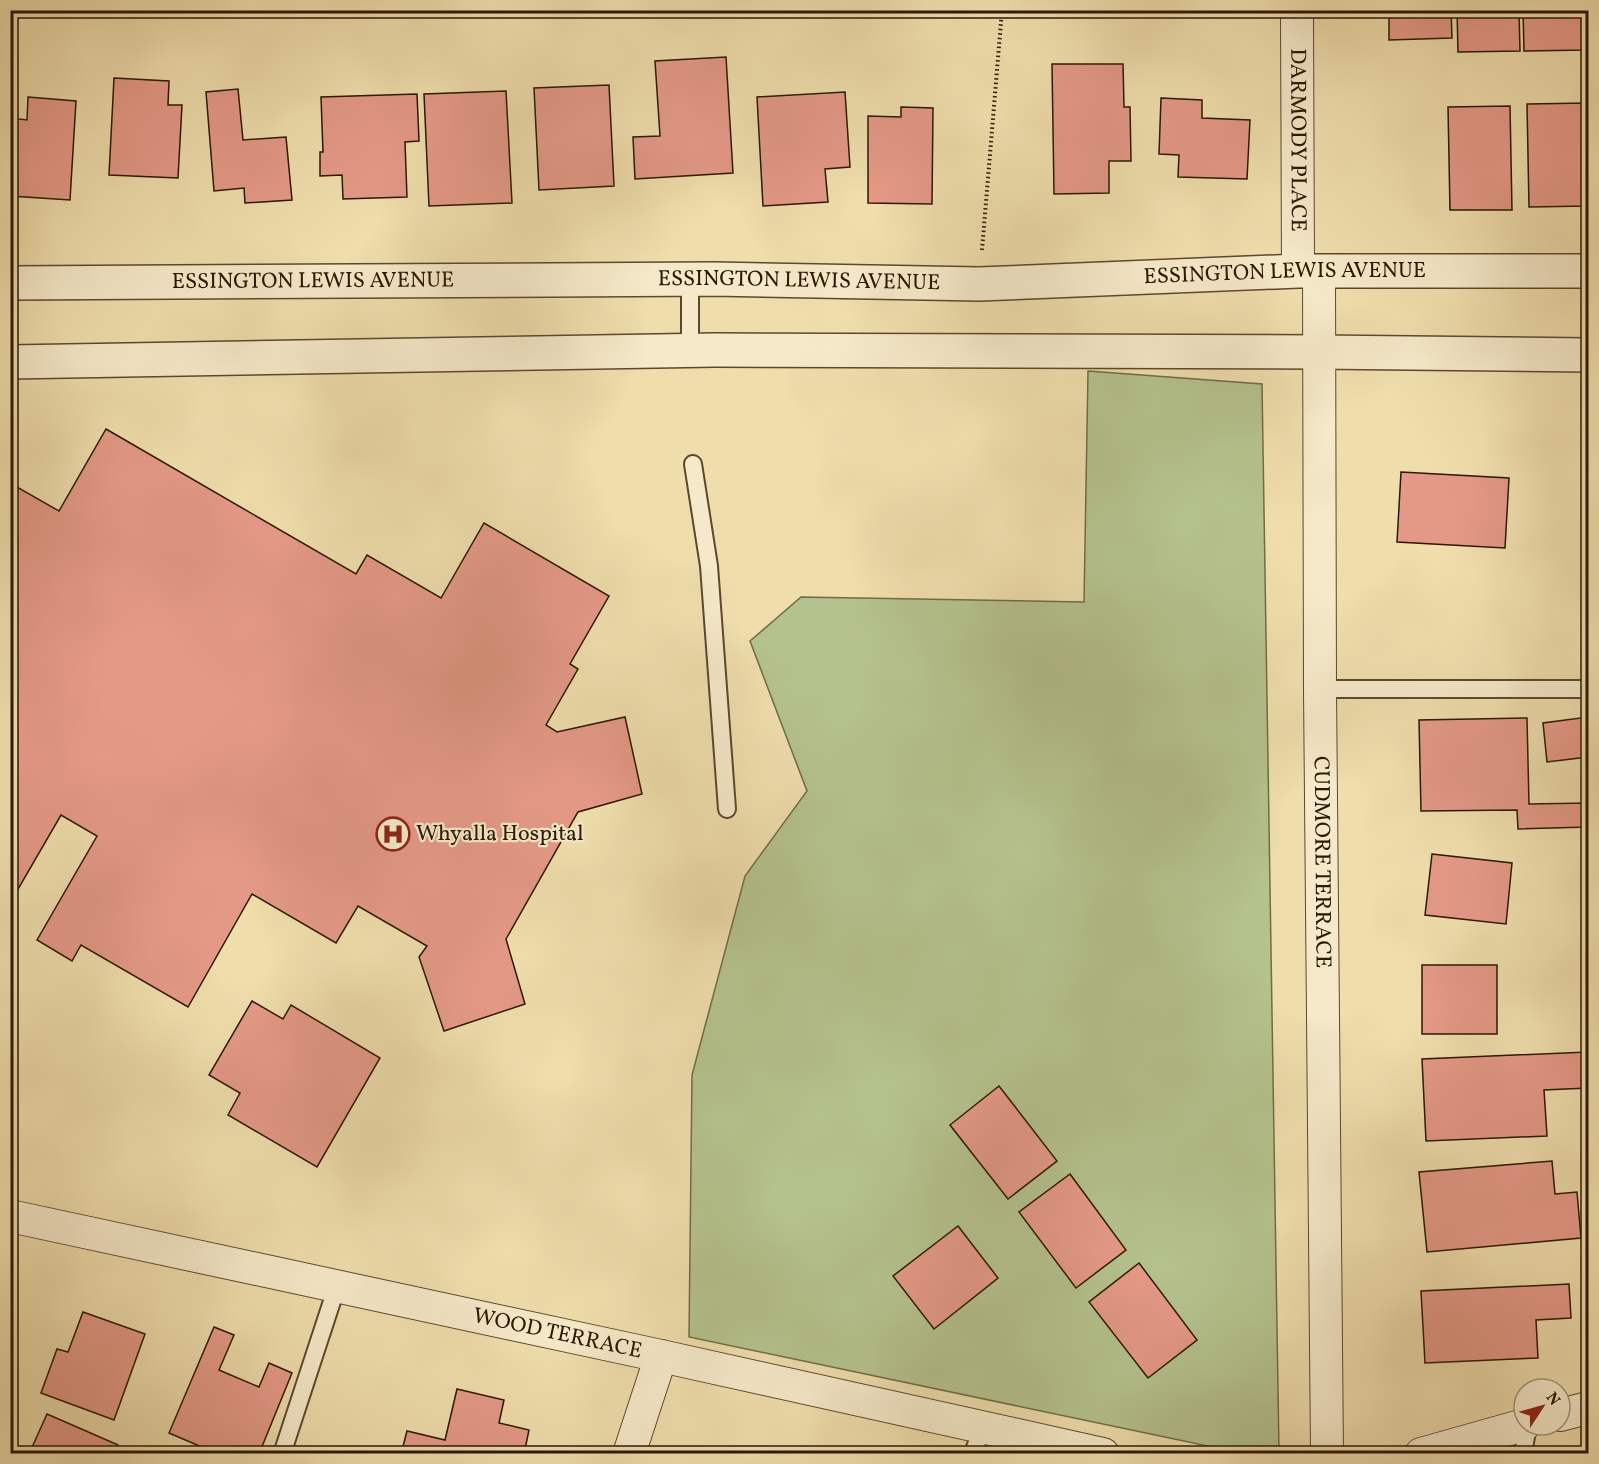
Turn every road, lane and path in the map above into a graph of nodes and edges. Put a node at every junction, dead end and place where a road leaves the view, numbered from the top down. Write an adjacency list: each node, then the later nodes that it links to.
1 (1002, 10): 7 (path)
2 (1297, 10): 3 (street, DARMODY PLACE)
3 (1309, 271): 4 (street, ESSINGTON LEWIS AVENUE); 7 (street, ESSINGTON LEWIS AVENUE); 9 (street, CUDMORE TERRACE)
4 (1588, 271)
5 (690, 279): 6 (street, ESSINGTON LEWIS AVENUE); 7 (street, ESSINGTON LEWIS AVENUE); 8 (lane)
6 (10, 283)
7 (980, 284)
8 (690, 351): 9 (street); 11 (street)
9 (1318, 352): 10 (street); 13 (street, CUDMORE TERRACE)
10 (1588, 355)
11 (10, 362)
12 (693, 465): 15 (lane)
13 (1320, 689): 14 (lane); 27 (street, CUDMORE TERRACE)
14 (1588, 689)
15 (727, 809)
16 (12, 1223): 17 (street, WOOD TERRACE)
17 (337, 1286): 18 (street, WOOD TERRACE); 24 (lane)
18 (661, 1356): 23 (street, WOOD TERRACE); 25 (street)
19 (1588, 1408): 20 (street)
20 (1572, 1412)
21 (1512, 1429): 28 (street)
22 (1525, 1437): 29 (lane)
23 (978, 1440): 26 (street, WOOD TERRACE)
24 (282, 1454)
25 (629, 1454)
26 (1103, 1454)
27 (1327, 1454)
28 (1421, 1454)
29 (1523, 1454)

